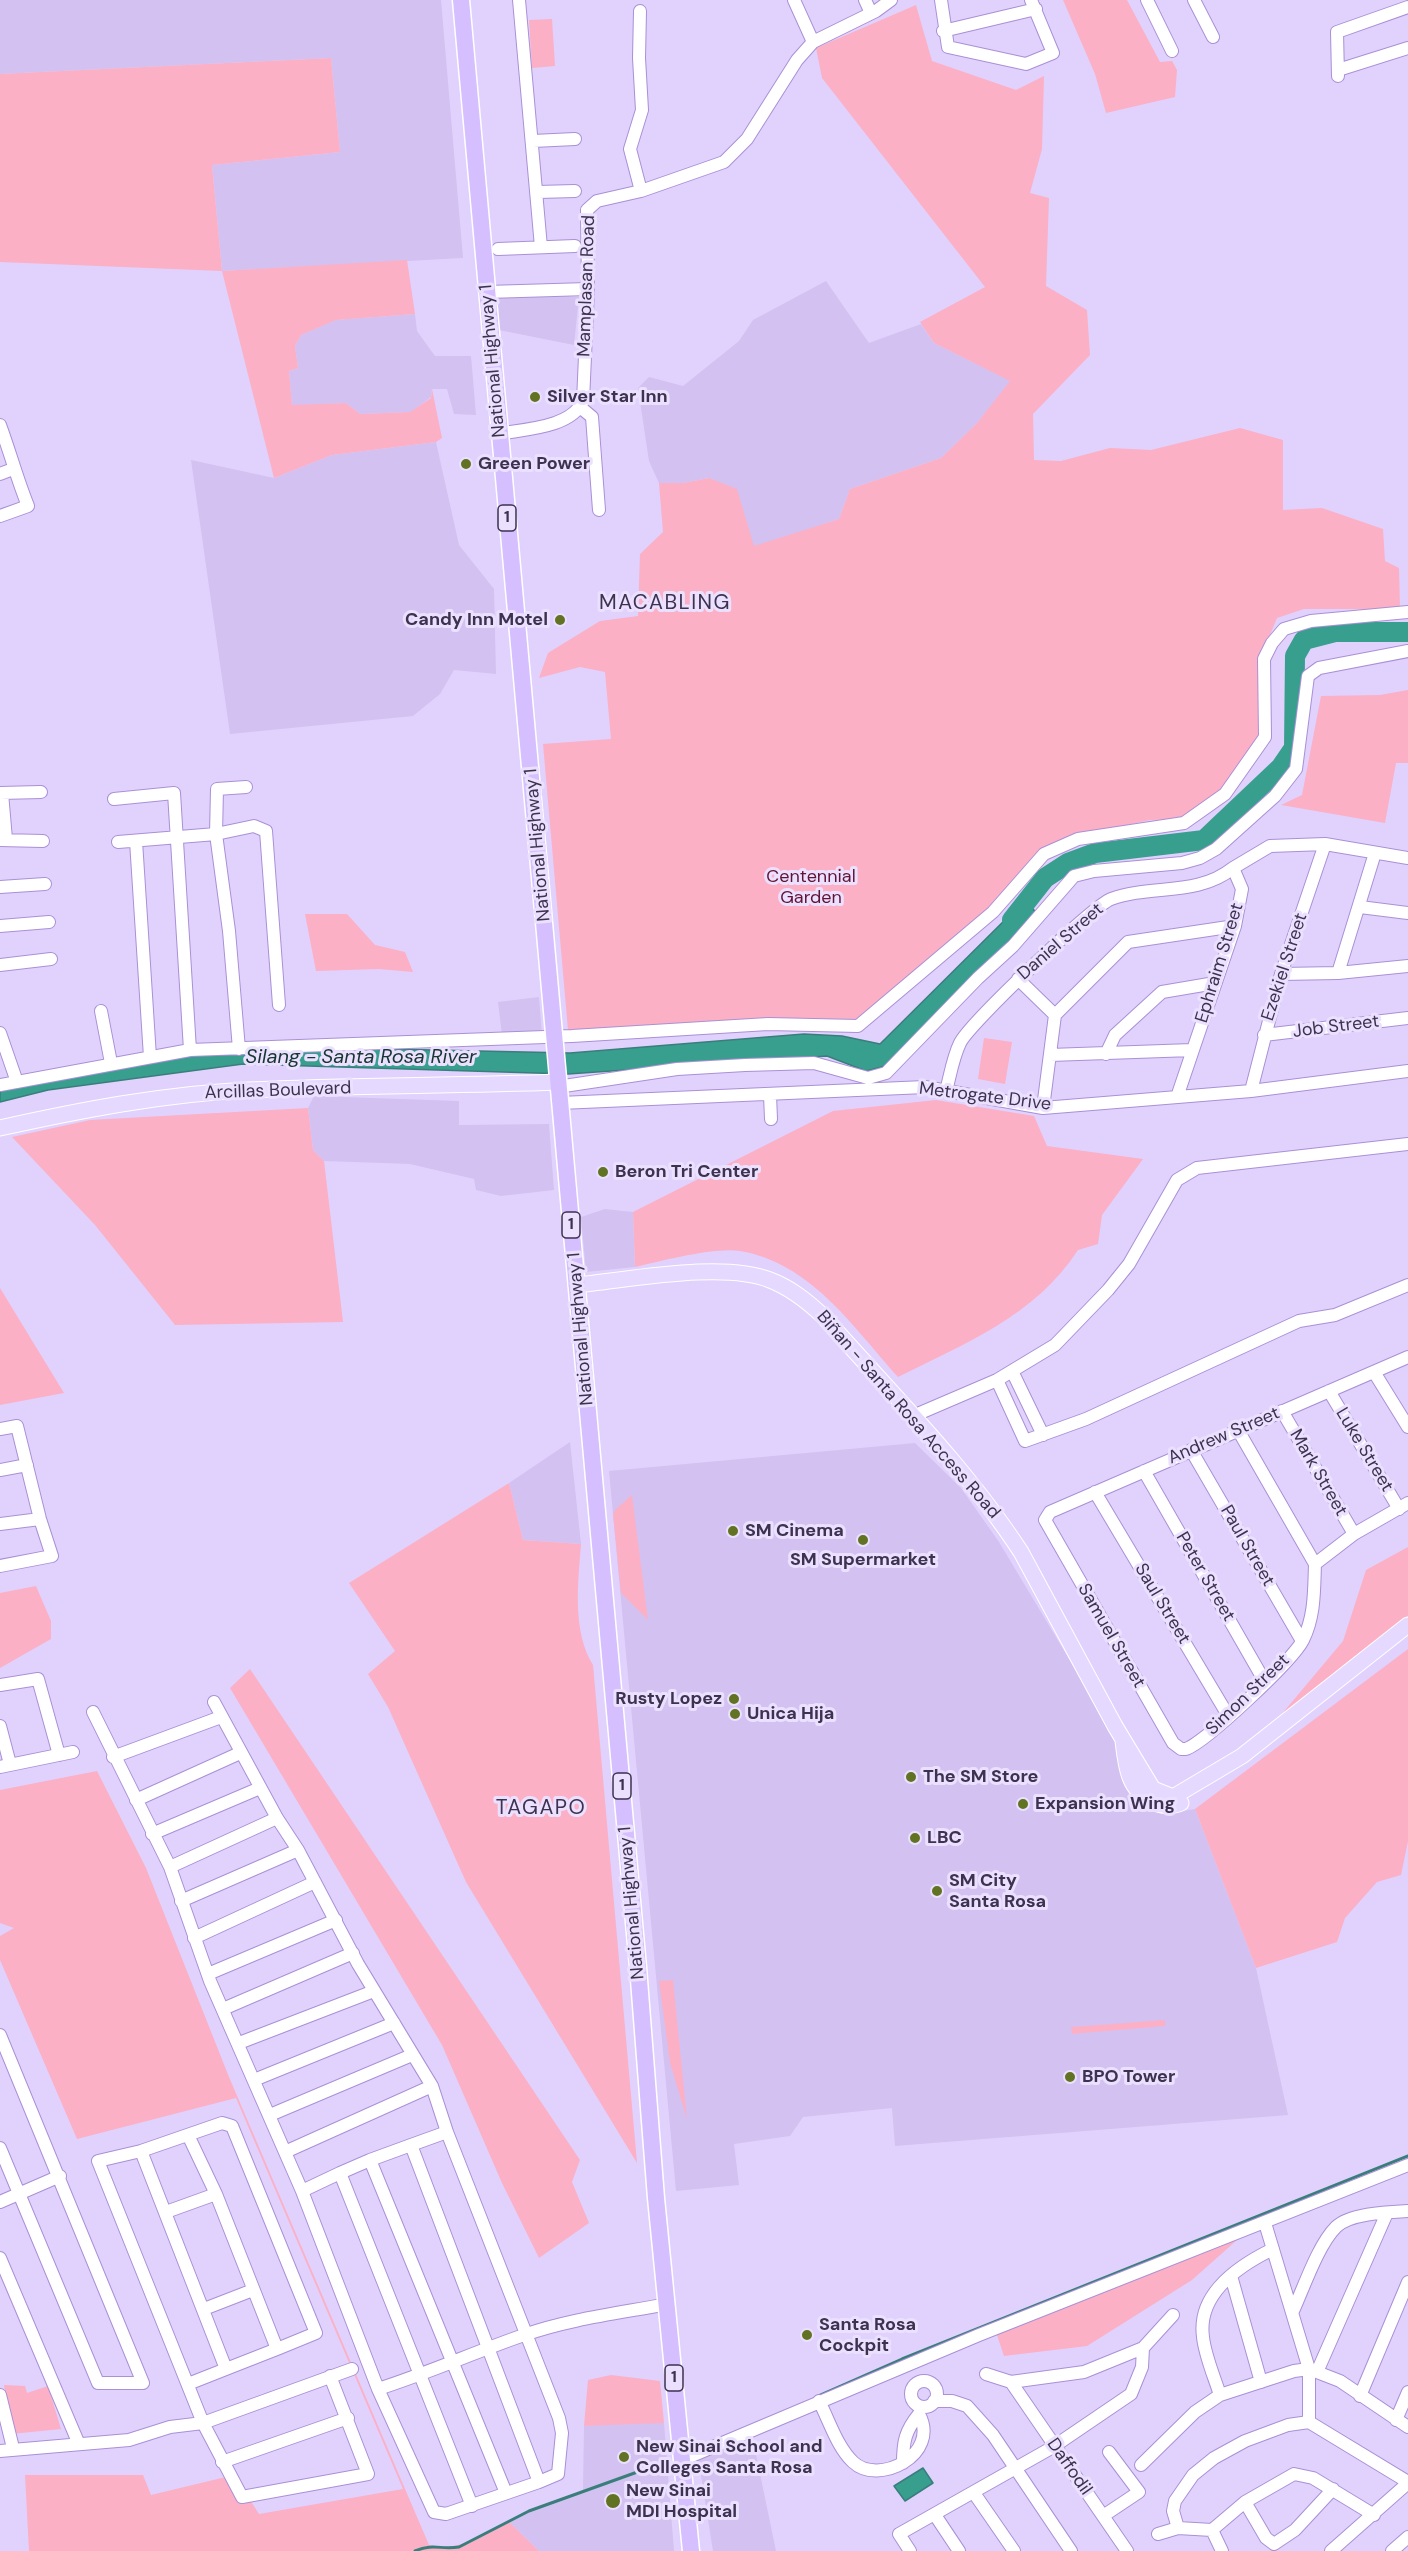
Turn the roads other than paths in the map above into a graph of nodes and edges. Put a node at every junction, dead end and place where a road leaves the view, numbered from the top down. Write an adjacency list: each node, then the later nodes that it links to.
1 (461, 0): 27 (highway, National Highway 1 / 1)
2 (522, 0): 19 (street)
3 (794, 0): 15 (street)
4 (865, 0): 12 (street)
5 (891, 0): 12 (street, Mamplasan Road)
6 (940, 0): 13 (street)
7 (1194, 0): 14 (street)
8 (1152, 1): 17 (street)
9 (1033, 5): 13 (street); 13 (street)
10 (1408, 7): 16 (street)
11 (640, 11): 20 (street)
12 (871, 13): 15 (street, Mamplasan Road)
13 (943, 31)
14 (1213, 38)
15 (813, 42): 20 (street, Mamplasan Road)
16 (1408, 48)
17 (1172, 51)
18 (575, 139): 19 (street)
19 (533, 141): 22 (street)
20 (641, 190): 26 (street, Mamplasan Road)
21 (574, 191): 22 (street)
22 (537, 192): 24 (street)
23 (575, 246): 24 (street)
24 (541, 247): 25 (street)
25 (498, 249)
26 (588, 289): 27 (street); 28 (street, Mamplasan Road)
27 (487, 292): 30 (highway, National Highway 1 / 1)
28 (580, 408): 30 (street); 33 (street)
29 (0, 428): 31 (street)
30 (498, 434): 71 (highway, National Highway 1 / 1)
31 (13, 469): 32 (street); 34 (street)
32 (0, 474)
33 (599, 510)
34 (0, 516)
35 (1408, 612): 71 (street)
36 (1408, 651): 82 (street)
37 (246, 787): 41 (street)
38 (40, 792): 39 (street)
39 (1, 793): 43 (street)
40 (114, 798): 42 (street)
41 (216, 834): 42 (street); 65 (street); 72 (street)
42 (178, 838): 45 (street); 73 (street)
43 (3, 840): 44 (street)
44 (43, 841)
45 (136, 842): 46 (street); 77 (street)
46 (118, 843)
47 (1325, 844): 48 (street); 50 (street); 62 (street, Ezekiel Street)
48 (1375, 853): 49 (street); 53 (street)
49 (1408, 858)
50 (1233, 868): 57 (street, Ephraim Street); 63 (street, Daniel Street)
51 (45, 884): 52 (street)
52 (0, 887)
53 (1360, 907): 54 (street); 61 (street)
54 (1408, 913)
55 (49, 922): 56 (street)
56 (0, 926)
57 (1235, 926): 64 (street, Ephraim Street); 67 (street)
58 (51, 959): 59 (street)
59 (0, 964)
60 (1408, 966): 61 (street)
61 (1338, 973): 62 (street)
62 (1281, 974): 70 (street, Ezekiel Street)
63 (1018, 979): 67 (street); 83 (street, Daniel Street)
64 (1215, 983): 74 (street, Ephraim Street); 75 (street)
65 (279, 1005)
66 (101, 1011): 78 (street)
67 (1055, 1014): 76 (street)
68 (1408, 1018): 70 (street, Job Street)
69 (0, 1033): 80 (street)
70 (1264, 1035): 84 (street, Ezekiel Street)
71 (554, 1037): 72 (street); 82 (highway, National Highway 1 / 1)
72 (239, 1049): 73 (street)
73 (190, 1050): 77 (street)
74 (1192, 1050): 75 (street); 86 (street, Ephraim Street)
75 (1106, 1054): 76 (street)
76 (1050, 1055): 87 (street)
77 (150, 1058): 78 (street)
78 (111, 1064): 80 (street)
79 (1408, 1071): 84 (street, Metrogate Drive)
80 (17, 1083): 81 (street)
81 (0, 1086)
82 (560, 1091): 85 (street, Metrogate Drive); 89 (main road, Arcillas Boulevard); 91 (highway, National Highway 1 / 1)
83 (946, 1091): 85 (street, Metrogate Drive); 87 (street, Metrogate Drive)
84 (1251, 1091): 86 (street, Metrogate Drive)
85 (771, 1095): 88 (street)
86 (1177, 1097): 87 (street, Metrogate Drive)
87 (1043, 1108)
88 (771, 1119)
89 (0, 1128)
90 (1408, 1144): 94 (street)
91 (576, 1285): 99 (main road, Biñan - Santa Rosa Access Road); 177 (highway, National Highway 1 / 1)
92 (1408, 1285): 103 (street)
93 (1408, 1357): 95 (street, Andrew Street)
94 (1012, 1371): 96 (street); 103 (street)
95 (1374, 1372): 97 (street, Andrew Street); 100 (street)
96 (997, 1380): 99 (street); 103 (street)
97 (1329, 1391): 98 (street, Andrew Street); 109 (street, Luke Street)
98 (1282, 1411): 102 (street, Andrew Street); 113 (street, Mark Street)
99 (913, 1416): 120 (main road, Biñan - Santa Rosa Access Road)
100 (1408, 1427)
101 (0, 1429): 105 (street)
102 (1238, 1430): 104 (street, Andrew Street); 114 (street)
103 (1043, 1435)
104 (1191, 1450): 107 (street, Andrew Street); 118 (street, Paul Street)
105 (27, 1465): 106 (street); 110 (street)
106 (0, 1470)
107 (1144, 1471): 108 (street, Andrew Street); 119 (street, Peter Street)
108 (1095, 1492): 111 (street, Andrew Street); 125 (street, Saul Street)
109 (1403, 1506): 113 (street)
110 (40, 1519): 112 (street); 115 (street)
111 (1045, 1520): 127 (street, Samuel Street)
112 (0, 1524)
113 (1354, 1534): 114 (street)
114 (1315, 1564): 118 (street, Simon Street)
115 (0, 1566)
116 (1408, 1624): 120 (main road, Biñan - Santa Rosa Access Road)
117 (1408, 1634): 120 (main road, Biñan - Santa Rosa Access Road)
118 (1302, 1641): 119 (street, Simon Street)
119 (1265, 1682): 125 (street, Simon Street)
120 (1340, 1684)
121 (0, 1685): 130 (street)
122 (214, 1702): 124 (street)
123 (93, 1712): 131 (street)
124 (221, 1717): 129 (street); 131 (street)
125 (1229, 1717): 127 (street, Simon Street)
126 (0, 1726): 132 (street)
127 (1181, 1749)
128 (73, 1752): 130 (street)
129 (240, 1753): 133 (street); 134 (street)
130 (59, 1755): 132 (street)
131 (113, 1757): 134 (street)
132 (5, 1765)
133 (260, 1788): 135 (street); 136 (street)
134 (136, 1800): 136 (street)
135 (277, 1818): 137 (street); 138 (street)
136 (152, 1834): 138 (street)
137 (298, 1850): 139 (street); 140 (street)
138 (170, 1867): 140 (street)
139 (315, 1882): 141 (street); 142 (street)
140 (181, 1901): 142 (street)
141 (336, 1920): 143 (street); 144 (street)
142 (194, 1938): 144 (street)
143 (352, 1953): 145 (street); 146 (street)
144 (208, 1974): 146 (street)
145 (374, 1991): 147 (street); 149 (street)
146 (223, 2009): 149 (street)
147 (394, 2024): 150 (street); 151 (street)
148 (0, 2035): 163 (street)
149 (239, 2043): 151 (street)
150 (412, 2055): 152 (street); 153 (street)
151 (254, 2080): 153 (street)
152 (432, 2086): 154 (street); 159 (street)
153 (270, 2115): 159 (street)
154 (447, 2132): 156 (street); 181 (street)
155 (188, 2136): 158 (street); 166 (street); 183 (street)
156 (411, 2145): 160 (street); 184 (street)
157 (0, 2148): 165 (street)
158 (141, 2151): 169 (street); 194 (street)
159 (285, 2152): 164 (street)
160 (370, 2160): 162 (street); 185 (street)
161 (1408, 2165): 171 (street)
162 (340, 2173): 164 (street); 190 (street)
163 (60, 2176): 165 (street); 165 (street)
164 (302, 2191): 186 (street)
165 (20, 2193): 167 (street)
166 (216, 2194): 169 (street); 176 (street)
167 (0, 2202)
168 (1408, 2211): 170 (street)
169 (166, 2212): 178 (street)
170 (1387, 2212): 179 (street); 188 (street)
171 (1264, 2223): 172 (street); 200 (street)
172 (1273, 2248): 174 (street); 179 (street)
173 (0, 2258): 208 (street)
174 (1231, 2276): 193 (street); 198 (street)
175 (1408, 2282): 199 (street)
176 (253, 2290): 178 (street); 183 (street)
177 (666, 2300): 181 (street); 212 (highway, National Highway 1 / 1)
178 (204, 2309): 187 (street)
179 (1293, 2311): 188 (street)
180 (1173, 2315): 182 (street)
181 (525, 2334): 184 (street); 217 (street)
182 (1143, 2348): 192 (street); 209 (street)
183 (277, 2349): 187 (street)
184 (488, 2349): 185 (street); 217 (street)
185 (454, 2361): 190 (street); 220 (street)
186 (361, 2366): 191 (street); 195 (street)
187 (226, 2368): 194 (street)
188 (1313, 2371): 193 (street); 199 (street); 205 (street)
189 (986, 2374): 192 (street)
190 (421, 2375): 195 (street); 223 (street)
191 (330, 2376): 203 (street); 206 (street)
192 (1011, 2382): 209 (street, Daffodil)
193 (1261, 2382): 198 (street)
194 (188, 2384): 206 (street)
195 (378, 2389): 223 (street)
196 (1408, 2392): 204 (street)
197 (0, 2395): 210 (street)
198 (1220, 2395): 215 (street)
199 (1360, 2396): 204 (street)
200 (819, 2401): 212 (street); 214 (street)
201 (934, 2401): 202 (street); 202 (street); 216 (street)
202 (919, 2410): 214 (street); 214 (street)
203 (348, 2418): 213 (street); 213 (street)
204 (1396, 2420): 207 (street)
205 (1309, 2422): 218 (street); 227 (street)
206 (203, 2423): 208 (street); 213 (street)
207 (1408, 2427)
208 (78, 2442): 210 (street)
209 (1053, 2446): 216 (street); 226 (street, Daffodil)
210 (6, 2449)
211 (1109, 2452): 226 (street)
212 (682, 2460): 231 (highway, National Highway 1 / 1)
213 (222, 2462)
214 (903, 2463)
215 (1141, 2465)
216 (1014, 2469): 221 (street); 235 (street)
217 (539, 2482): 220 (street)
218 (1408, 2482): 224 (street)
219 (1333, 2490): 222 (street); 222 (street); 224 (street)
220 (506, 2493): 223 (street)
221 (974, 2493): 225 (street); 234 (street)
222 (1245, 2502): 228 (street)
223 (472, 2506)
224 (1374, 2514): 238 (street)
225 (935, 2516): 232 (street); 233 (street)
226 (1103, 2516): 236 (street, Daffodil)
227 (1178, 2528): 228 (street); 229 (street)
228 (1212, 2530): 237 (street)
229 (1158, 2534)
230 (1408, 2537): 239 (street)
231 (691, 2551)
232 (910, 2551)
233 (959, 2551)
234 (1014, 2551)
235 (1071, 2551)
236 (1127, 2551)
237 (1222, 2551)
238 (1331, 2551)
239 (1392, 2551)

